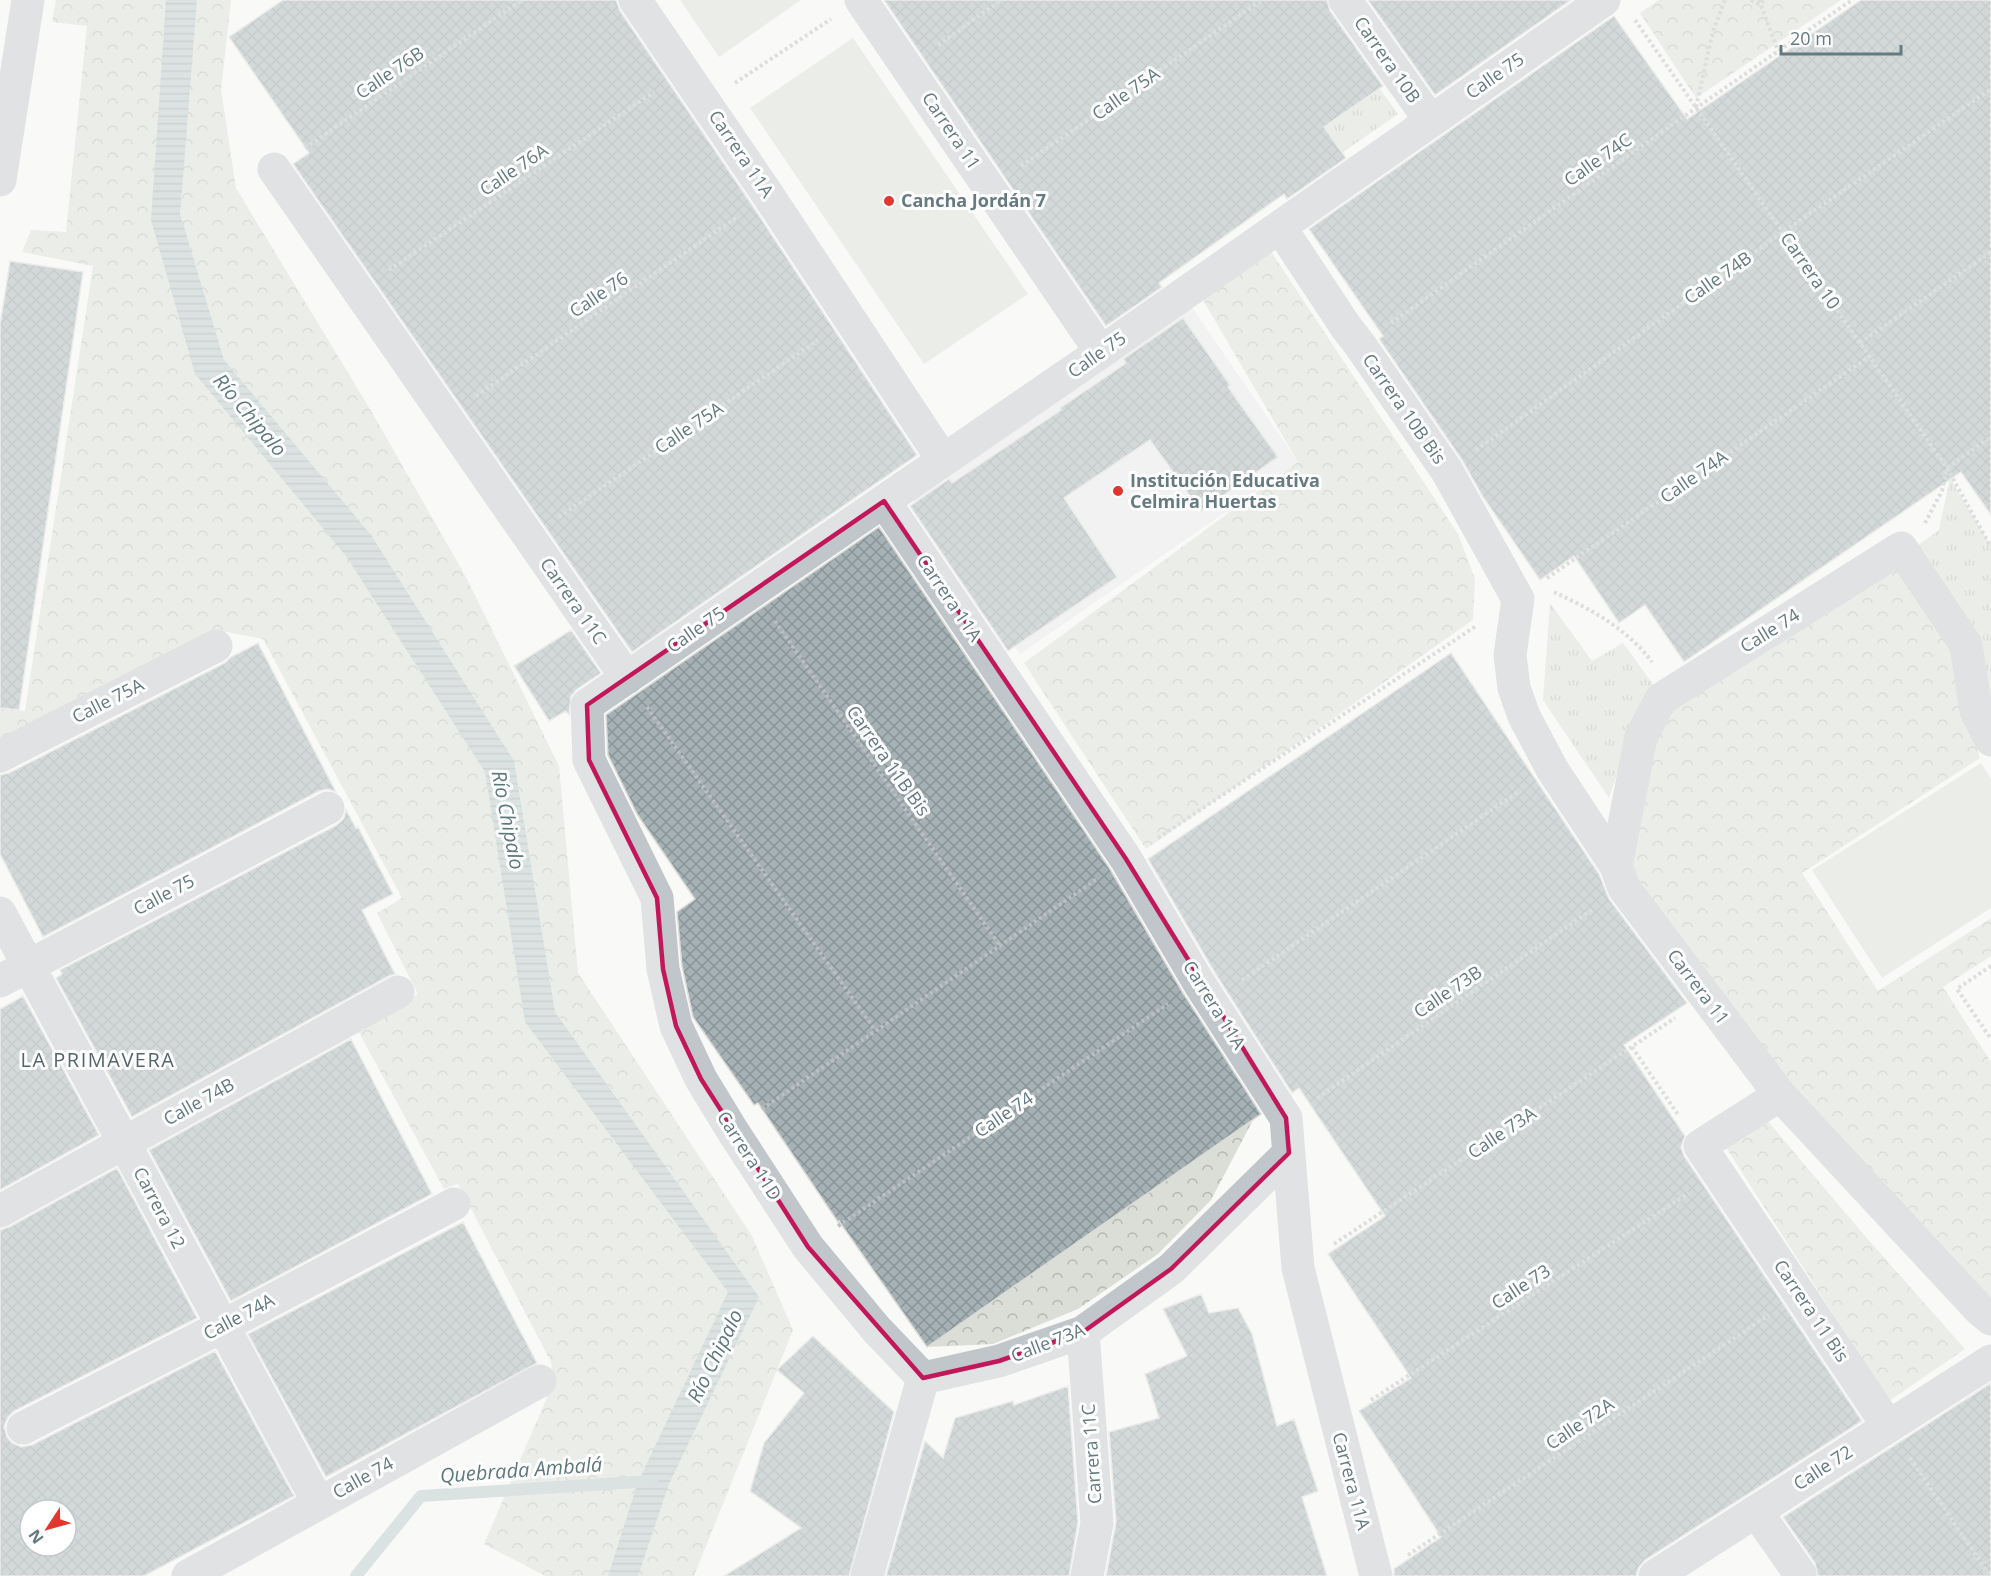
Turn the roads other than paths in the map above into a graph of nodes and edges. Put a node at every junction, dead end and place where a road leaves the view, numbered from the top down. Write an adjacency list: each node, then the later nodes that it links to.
1 (28, 0): 8 (street)
2 (635, 0): 11 (street, Carrera 11A)
3 (861, 0): 10 (street, Carrera 11)
4 (1345, 0): 6 (street, Carrera 10B)
5 (1605, 0): 6 (street, Calle 75)
6 (1430, 120): 9 (street, Calle 75)
7 (274, 169): 15 (street, Carrera 11C)
8 (0, 180)
9 (1280, 227): 10 (street, Calle 75); 13 (street, Carrera 10B Bis)
10 (1101, 352): 11 (street, Calle 75)
11 (943, 460): 12 (street, Calle 75)
12 (884, 501): 15 (street, Calle 75); 26 (street, Carrera 11A)
13 (1528, 592): 20 (street, Carrera 11)
14 (216, 646): 18 (street, Calle 75A)
15 (627, 678): 16 (street, Calle 75)
16 (587, 705): 33 (street, Carrera 11D)
17 (1991, 740): 20 (street, Calle 74)
18 (0, 756)
19 (328, 808): 22 (street, Calle 75)
20 (1620, 877): 24 (street, Carrera 11)
21 (0, 913): 22 (street, Carrera 12)
22 (14, 974): 25 (street, Carrera 12)
23 (398, 993): 25 (street, Calle 74B)
24 (1780, 1095): 29 (street, Carrera 11); 35 (street, Carrera 11 Bis)
25 (125, 1143): 28 (street, Calle 74B); 30 (street, Carrera 12)
26 (1288, 1153): 31 (street, Calle 73A); 43 (street, Carrera 11A)
27 (453, 1204): 30 (street, Calle 74A)
28 (0, 1211)
29 (1991, 1319)
30 (223, 1326): 36 (street, Calle 74A); 37 (street, Carrera 12)
31 (1083, 1332): 33 (street, Calle 73A); 42 (street, Carrera 11C)
32 (1991, 1361): 35 (street, Calle 72)
33 (923, 1378): 41 (street)
34 (540, 1381): 37 (street, Calle 74)
35 (1888, 1426): 38 (street, Calle 72)
36 (22, 1428)
37 (318, 1502): 40 (street, Calle 74)
38 (1756, 1511): 39 (street); 44 (street, Calle 72)
39 (1799, 1575)
40 (188, 1576)
41 (867, 1576)
42 (1087, 1576)
43 (1376, 1576)
44 (1655, 1576)

